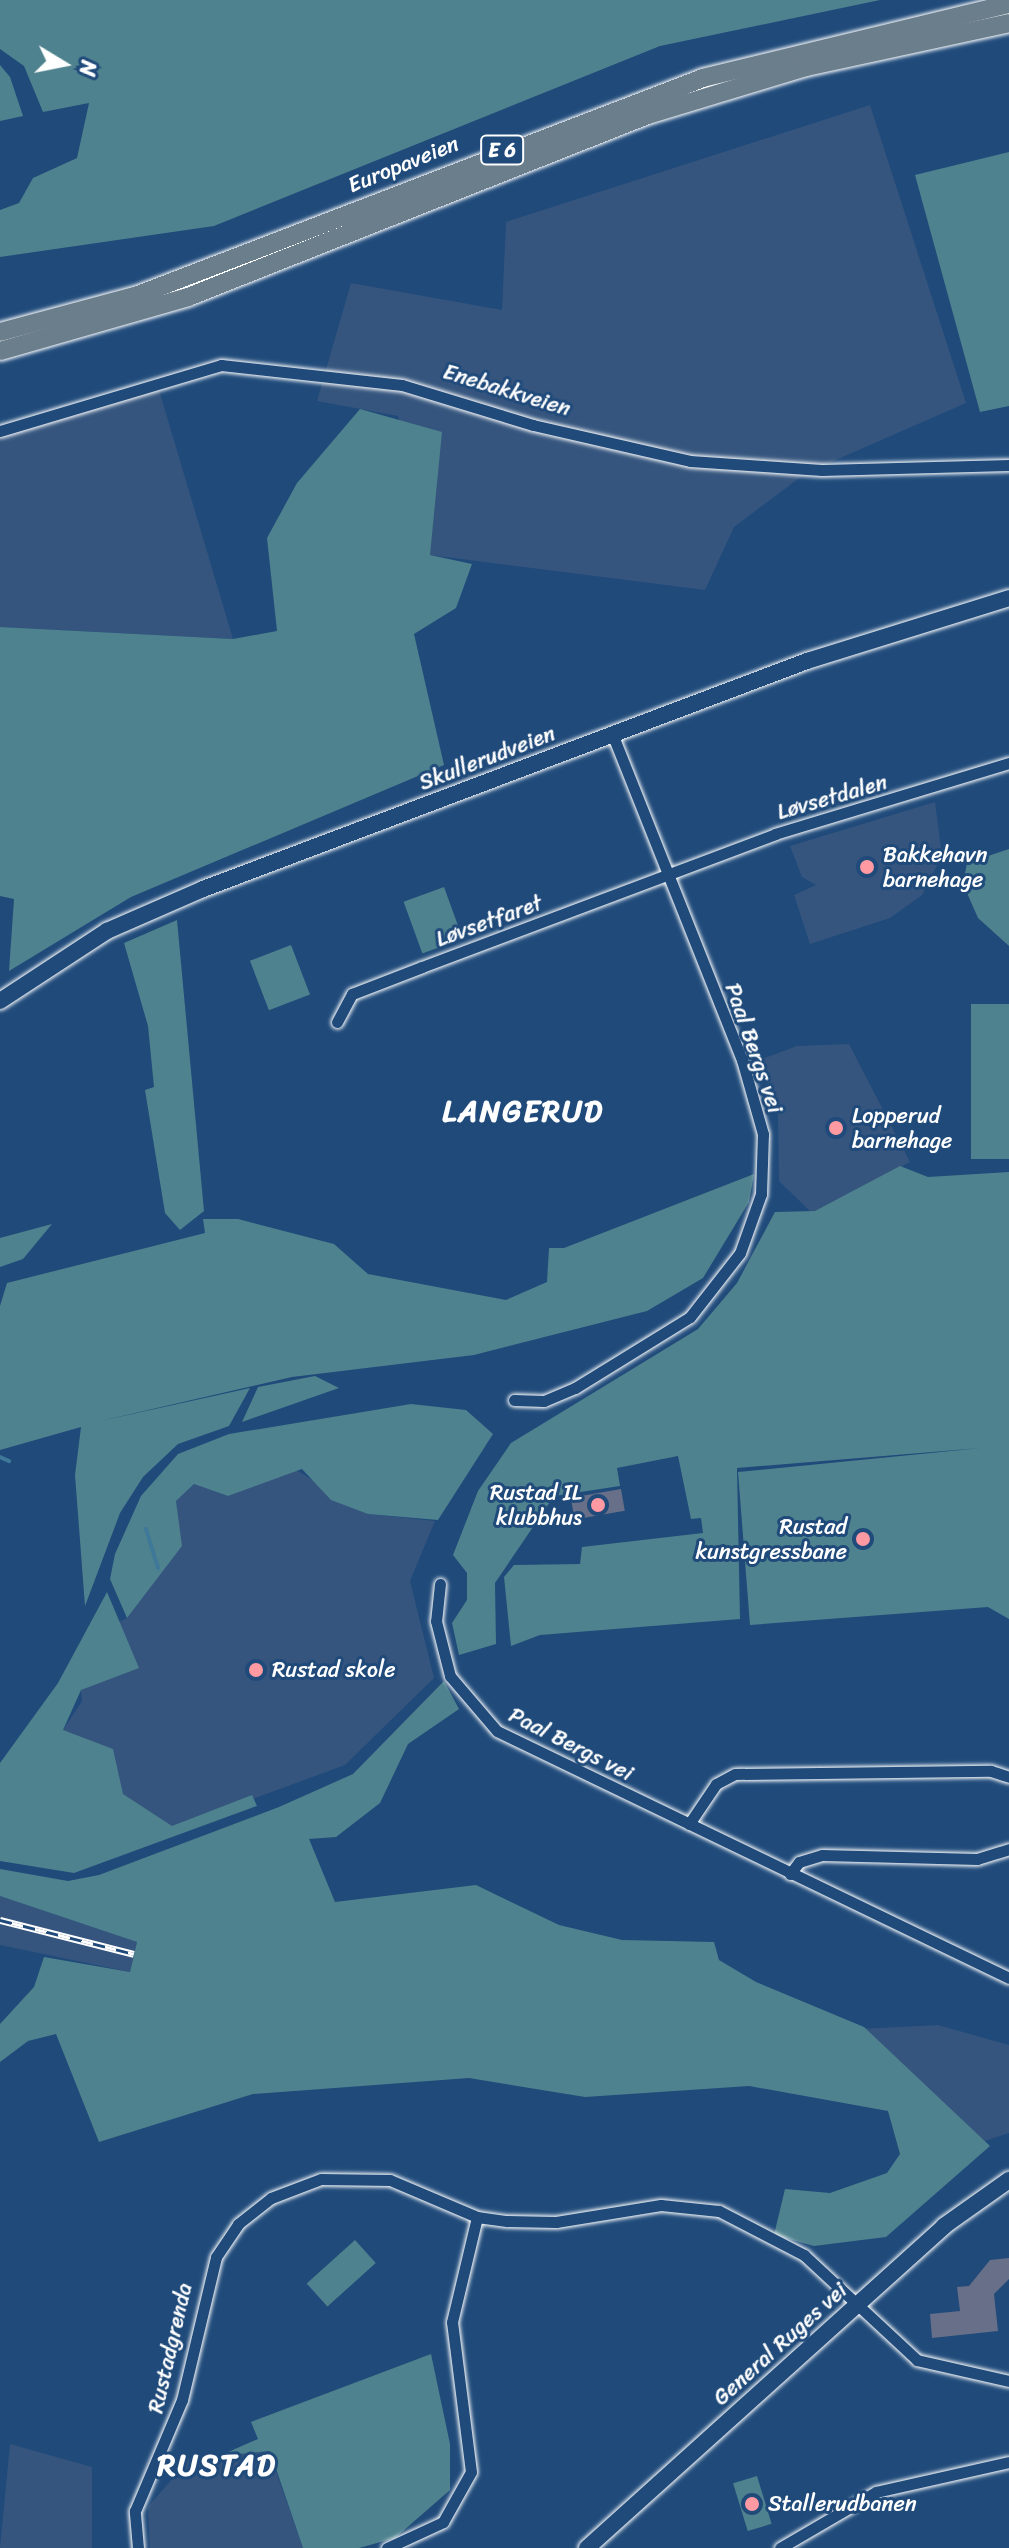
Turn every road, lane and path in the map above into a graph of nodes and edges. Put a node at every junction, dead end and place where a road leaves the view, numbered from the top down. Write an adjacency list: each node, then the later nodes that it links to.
1 (1009, 4): 3 (highway, Europaveien / E 6)
2 (1009, 23): 4 (highway, Europaveien / E 6)
3 (3, 332)
4 (0, 351)
5 (0, 431): 6 (street, Enebakkveien)
6 (1009, 465)
7 (1009, 598): 8 (main road, Skullerudveien)
8 (612, 734): 10 (street, Paal Bergs vei); 11 (main road, Skullerudveien)
9 (1009, 763): 10 (street, Løvsetdalen)
10 (669, 873): 12 (street, Løvsetfaret); 13 (street, Paal Bergs vei)
11 (0, 1001)
12 (337, 1022)
13 (514, 1400)
14 (440, 1584): 16 (street, Paal Bergs vei)
15 (1009, 1777): 16 (street)
16 (689, 1824): 18 (street, Paal Bergs vei)
17 (1009, 1849): 18 (street)
18 (790, 1874): 19 (street, Paal Bergs vei)
19 (1009, 1978)
20 (1009, 2180): 22 (main road, General Ruges vei)
21 (477, 2217): 22 (street, Rustadgrenda); 27 (street, Rustadgrenda); 28 (street)
22 (856, 2305): 24 (street, Rustadgrenda); 29 (main road, General Ruges vei)
23 (1009, 2371): 24 (street)
24 (988, 2373): 25 (street)
25 (1009, 2381)
26 (1009, 2462): 30 (street)
27 (138, 2548)
28 (387, 2548)
29 (587, 2548)
30 (780, 2548)

